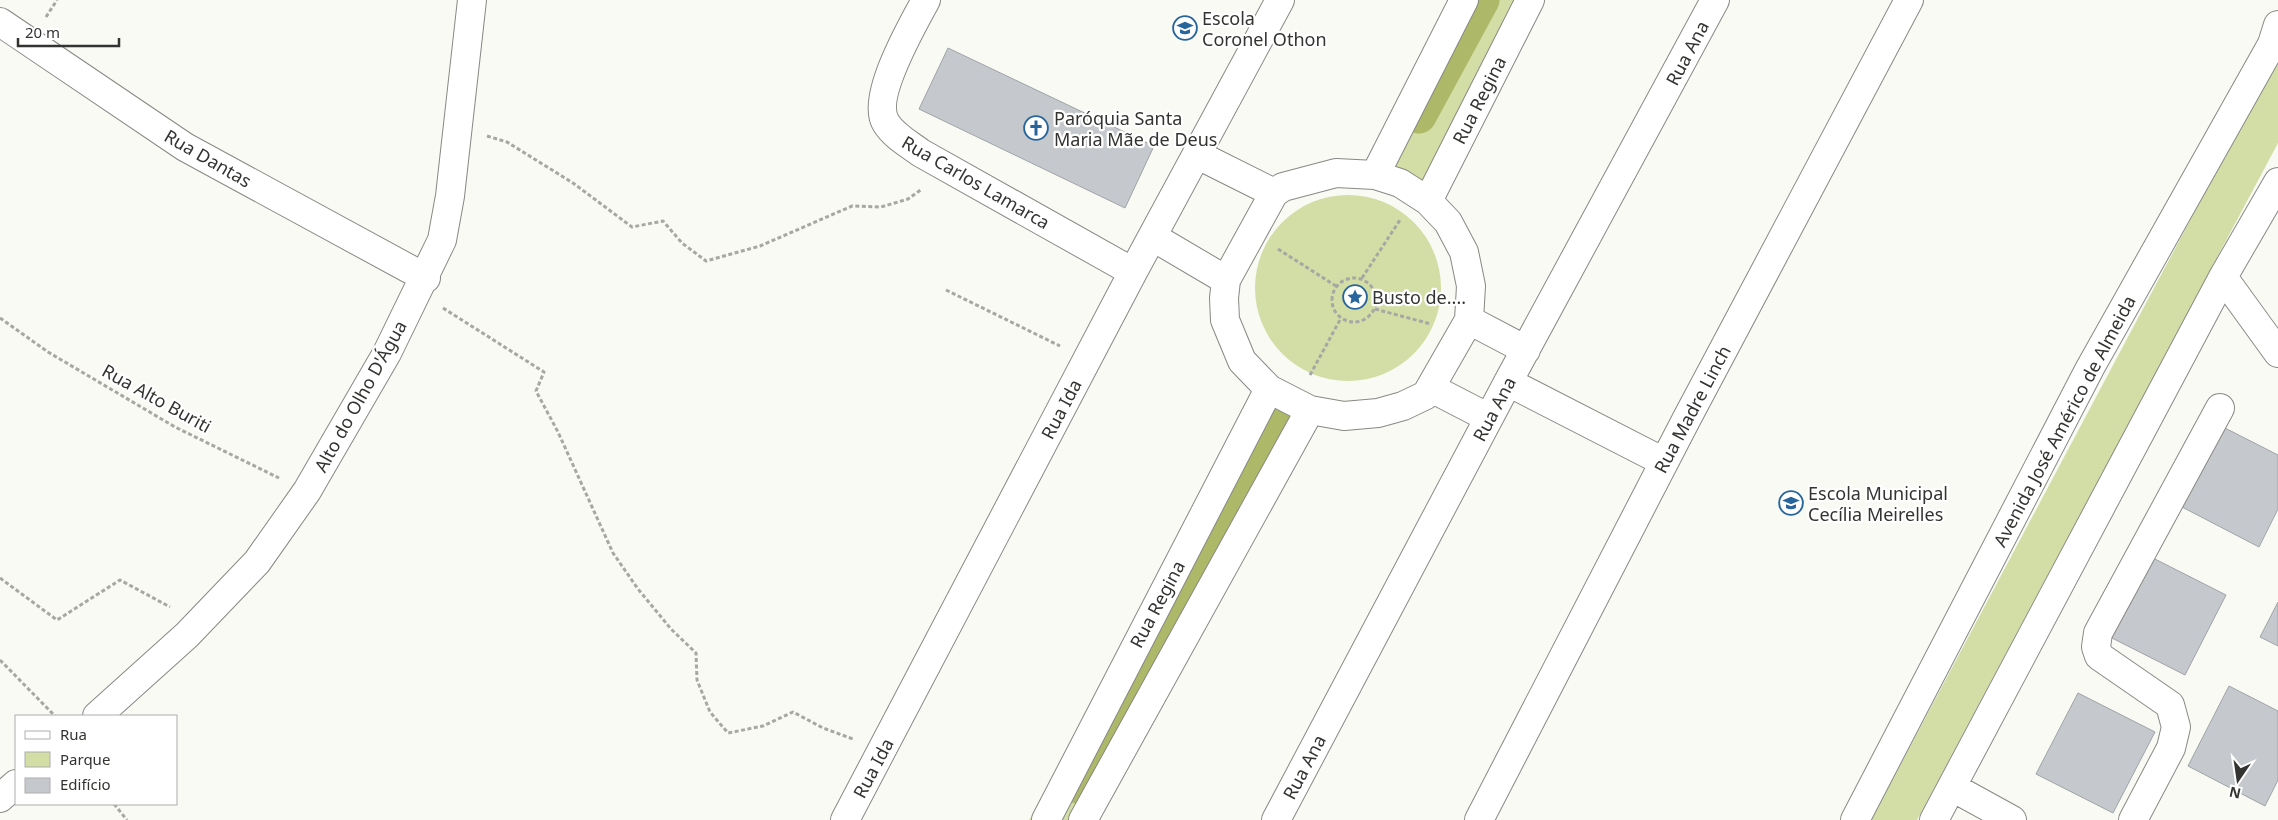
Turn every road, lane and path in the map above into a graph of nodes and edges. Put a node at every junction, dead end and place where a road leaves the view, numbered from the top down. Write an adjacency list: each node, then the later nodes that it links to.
1 (472, 0): 10 (street, Alto do Olho D'Água)
2 (926, 0): 12 (street, Rua Carlos Lamarca)
3 (1280, 0): 11 (street, Rua Ida)
4 (1464, 0): 13 (street)
5 (1530, 0): 16 (street, Rua Regina)
6 (1715, 0): 32 (street, Rua Ana)
7 (1909, 0): 42 (street, Rua Madre Linch)
8 (0, 22): 24 (street, Rua Dantas)
9 (2278, 25): 60 (street, Avenida José Américo de Almeida)
10 (457, 128): 12 (path); 24 (street, Alto do Olho D'Água)
11 (1198, 155): 15 (street); 18 (street, Rua Ida)
12 (949, 169): 20 (street, Rua Carlos Lamarca)
13 (1375, 175): 15 (street); 16 (street)
14 (2278, 182): 21 (street)
15 (1274, 193): 23 (street)
16 (1428, 201): 30 (street)
17 (1403, 214): 22 (path)
18 (1153, 237): 20 (street, Rua Ida); 23 (street)
19 (1274, 247): 25 (path)
20 (1133, 272): 34 (street, Rua Ida)
21 (2223, 277): 33 (street); 51 (street)
22 (1362, 278): 25 (path); 27 (path)
23 (1226, 280): 38 (street)
24 (422, 285): 43 (street, Alto do Olho D'Água); 49 (path)
25 (1336, 286): 29 (path)
26 (946, 290): 34 (path)
27 (1375, 309): 29 (path); 31 (path)
28 (0, 318): 43 (path, Rua Alto Buriti)
29 (1341, 318): 35 (path)
30 (1469, 320): 32 (street); 37 (street)
31 (1432, 325)
32 (1526, 350): 36 (street, Rua Ana)
33 (2278, 353)
34 (1087, 360): 49 (street, Rua Ida)
35 (1306, 382)
36 (1508, 382): 41 (street, Rua Ana); 42 (street)
37 (1431, 388): 40 (street); 41 (street)
38 (1268, 389): 40 (street); 56 (street, Rua Regina)
39 (2220, 408): 63 (street)
40 (1310, 410): 57 (street)
41 (1489, 418): 58 (street, Rua Ana)
42 (1664, 462): 59 (street, Rua Madre Linch)
43 (306, 491): 45 (street, Alto do Olho D'Água)
44 (0, 578): 45 (path)
45 (199, 623): 48 (street, Alto do Olho D'Água)
46 (0, 660): 47 (path)
47 (54, 715)
48 (97, 715)
49 (882, 750): 55 (street, Rua Ida)
50 (15, 785): 52 (street)
51 (1952, 787): 61 (street); 62 (street)
52 (0, 798)
53 (115, 805): 54 (path)
54 (127, 820)
55 (845, 820)
56 (1046, 820)
57 (1083, 820)
58 (1276, 820)
59 (1479, 820)
60 (1855, 820)
61 (1934, 820)
62 (2012, 820)
63 (2133, 820)

